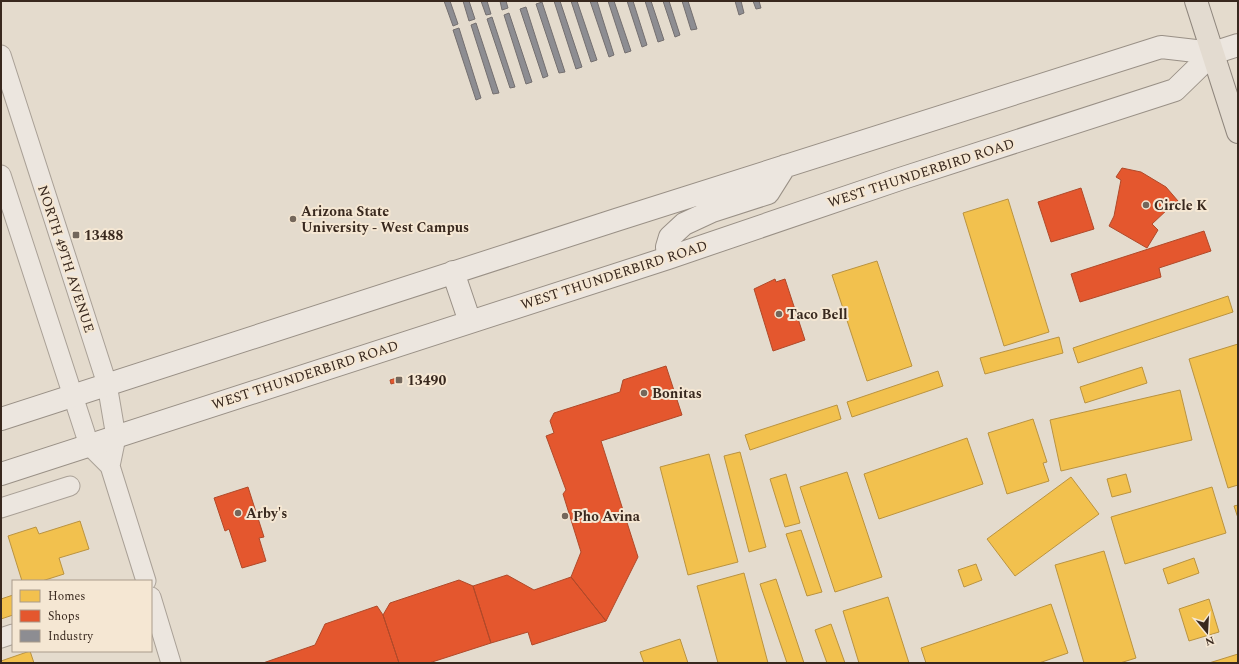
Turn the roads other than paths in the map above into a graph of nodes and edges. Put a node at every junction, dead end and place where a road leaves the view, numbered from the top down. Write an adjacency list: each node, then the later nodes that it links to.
1 (1196, 1): 3 (main road)
2 (1238, 45): 3 (main road, WEST THUNDERBIRD ROAD)
3 (1213, 53): 5 (main road); 6 (main road, WEST THUNDERBIRD ROAD); 8 (main road, WEST THUNDERBIRD ROAD)
4 (1, 55): 11 (street, NORTH 49TH AVENUE)
5 (1238, 132)
6 (785, 166): 8 (main road); 9 (main road, WEST THUNDERBIRD ROAD)
7 (1, 175): 12 (street, NORTH 49TH AVENUE)
8 (668, 258): 10 (main road, WEST THUNDERBIRD ROAD)
9 (453, 272): 10 (main road); 11 (main road, WEST THUNDERBIRD ROAD)
10 (470, 322): 14 (main road, WEST THUNDERBIRD ROAD)
11 (107, 384): 12 (main road, WEST THUNDERBIRD ROAD); 14 (street, NORTH 49TH AVENUE)
12 (73, 395): 13 (main road, WEST THUNDERBIRD ROAD); 15 (street, NORTH 49TH AVENUE)
13 (1, 419)
14 (116, 437): 15 (main road, WEST THUNDERBIRD ROAD); 16 (street, NORTH 49TH AVENUE)
15 (89, 445): 16 (street, NORTH 49TH AVENUE); 17 (main road, WEST THUNDERBIRD ROAD)
16 (110, 466): 20 (street, NORTH 49TH AVENUE)
17 (1, 474)
18 (70, 486): 19 (street)
19 (1, 508)
20 (146, 580)
21 (152, 601): 24 (street)
22 (12, 634): 23 (street)
23 (1, 638)
24 (171, 663)

